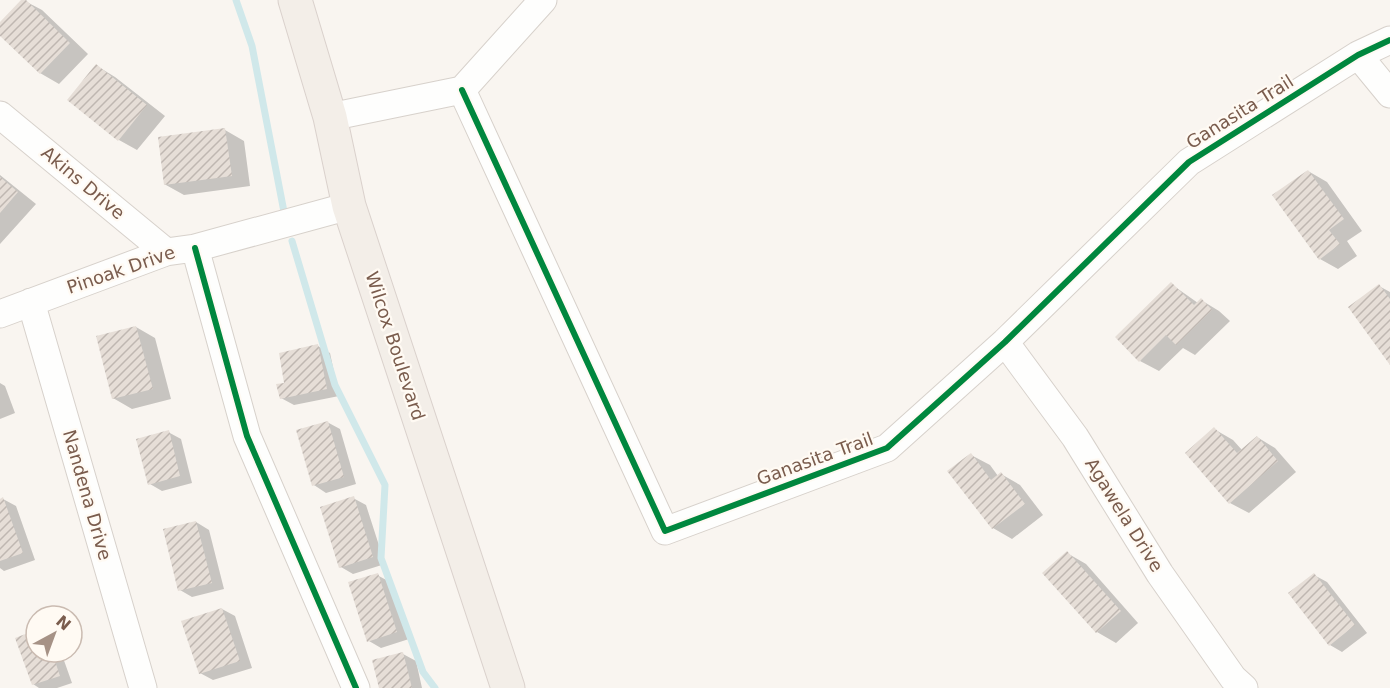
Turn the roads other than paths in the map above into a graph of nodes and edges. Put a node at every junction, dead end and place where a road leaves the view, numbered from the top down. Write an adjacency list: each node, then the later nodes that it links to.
1 (295, 0): 8 (main road, Wilcox Boulevard)
2 (543, 0): 5 (street)
3 (1390, 40): 4 (street, Ganasita Trail)
4 (1358, 55): 6 (street); 14 (street, Ganasita Trail)
5 (462, 90): 8 (street); 14 (street, Ganasita Trail)
6 (1390, 94)
7 (0, 115): 11 (street, Akins Drive)
8 (330, 117): 9 (main road, Wilcox Boulevard)
9 (349, 206): 10 (street, Pinoak Drive); 17 (main road, Wilcox Boulevard)
10 (195, 248): 11 (street, Pinoak Drive); 16 (street)
11 (166, 252): 12 (street, Pinoak Drive)
12 (31, 302): 13 (street, Pinoak Drive); 15 (street, Nandena Drive)
13 (0, 314)
14 (1005, 342): 18 (street, Agawela Drive)
15 (143, 688)
16 (356, 688)
17 (508, 688)
18 (1244, 688)

